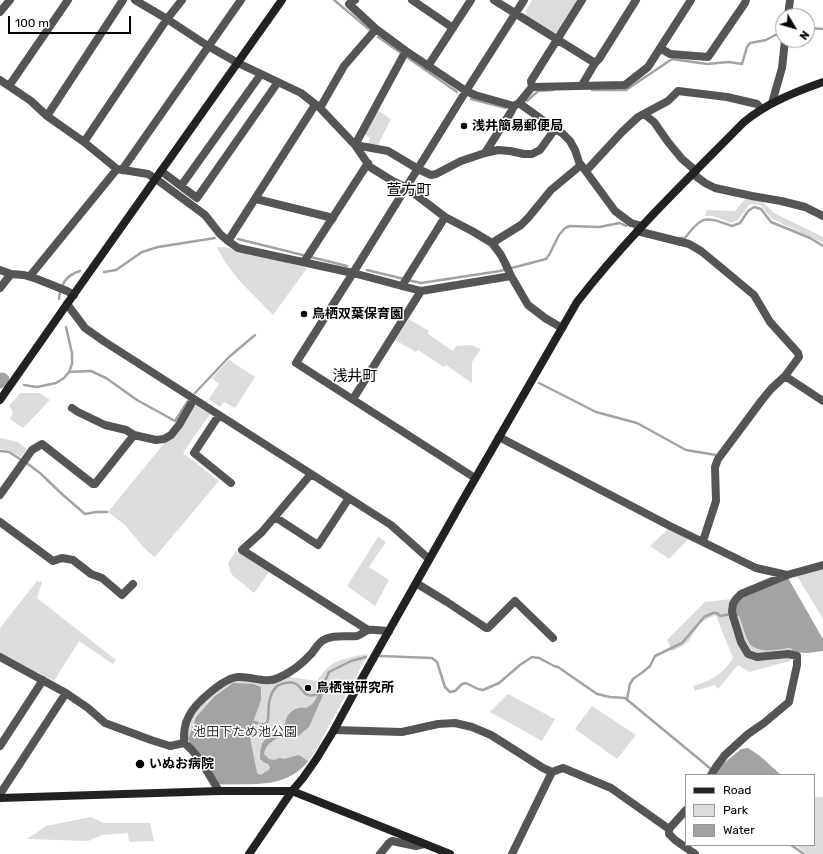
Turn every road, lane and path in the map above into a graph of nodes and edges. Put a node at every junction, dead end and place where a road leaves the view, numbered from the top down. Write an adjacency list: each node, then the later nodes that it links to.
1 (10, 0): 17 (street)
2 (68, 0): 35 (street)
3 (123, 0): 43 (street)
4 (136, 0): 19 (street)
5 (182, 0): 19 (street)
6 (240, 0): 23 (street)
7 (282, 0): 27 (street)
8 (355, 0): 21 (street)
9 (412, 0): 20 (street)
10 (471, 0): 20 (street)
11 (494, 0): 18 (street)
12 (524, 0): 18 (street)
13 (582, 0): 22 (street)
14 (636, 0): 28 (street)
15 (691, 0): 24 (street)
16 (746, 0): 24 (street)
17 (0, 12)
18 (516, 14): 22 (street); 37 (street)
19 (167, 19): 23 (street); 45 (street)
20 (453, 28): 29 (street)
21 (376, 29): 26 (street); 40 (street)
22 (557, 40): 28 (street); 36 (street)
23 (208, 46): 27 (street); 51 (street)
24 (660, 48): 34 (street)
25 (784, 48): 38 (street)
26 (404, 55): 29 (street); 46 (street)
27 (238, 63): 30 (street); 52 (street)
28 (595, 63): 34 (street)
29 (428, 66): 37 (street)
30 (261, 74): 32 (street); 55 (street)
31 (0, 80): 35 (street)
32 (278, 82): 40 (street); 55 (street)
33 (823, 82): 38 (street)
34 (582, 85): 36 (street)
35 (9, 86): 43 (street)
36 (532, 87): 39 (street)
37 (466, 91): 39 (street); 50 (street)
38 (772, 103): 41 (street)
39 (517, 104): 44 (street); 47 (street)
40 (317, 107): 46 (street); 57 (street)
41 (762, 109): 42 (street); 53 (street)
42 (644, 114): 49 (street); 53 (street)
43 (47, 116): 45 (street)
44 (555, 129): 47 (street); 49 (street)
45 (84, 142): 51 (street)
46 (355, 145): 48 (street); 50 (street)
47 (485, 152): 50 (street)
48 (368, 163): 56 (street); 60 (street)
49 (583, 168): 61 (street); 63 (street)
50 (418, 169): 56 (street)
51 (120, 170): 54 (street); 69 (street)
52 (161, 171): 54 (street); 55 (street)
53 (694, 172): 58 (street); 61 (street)
54 (156, 179): 62 (street); 73 (street)
55 (181, 186)
56 (407, 188): 59 (street); 67 (street)
57 (256, 199): 60 (street); 62 (street)
58 (823, 216)
59 (445, 217): 63 (street); 70 (street)
60 (333, 218): 64 (street)
61 (639, 228): 75 (street); 76 (street)
62 (228, 241): 64 (street)
63 (492, 243): 66 (street)
64 (304, 262): 67 (street)
65 (0, 270): 68 (street)
66 (509, 272): 72 (street); 75 (street)
67 (353, 273): 70 (street); 78 (street)
68 (11, 274): 69 (street); 71 (street)
69 (30, 276): 73 (street)
70 (402, 286): 72 (street)
71 (0, 288)
72 (421, 291): 78 (street)
73 (70, 293): 74 (street)
74 (67, 304): 77 (street); 79 (street)
75 (562, 328): 84 (street)
76 (786, 376): 80 (street); 92 (street)
77 (194, 399): 82 (street); 83 (street)
78 (353, 399): 86 (street)
79 (0, 400)
80 (823, 401)
81 (72, 408): 83 (street)
82 (219, 415): 85 (street); 87 (street)
83 (134, 435): 88 (street)
84 (499, 437): 86 (street); 92 (street)
85 (311, 474): 89 (street); 90 (street)
86 (475, 478): 93 (street)
87 (231, 483)
88 (0, 495)
89 (349, 498): 90 (street); 93 (street)
90 (276, 517): 98 (street)
91 (0, 522): 97 (street)
92 (702, 541): 95 (street)
93 (429, 559): 96 (street)
94 (823, 565): 95 (street)
95 (787, 575): 108 (street)
96 (416, 583): 99 (street); 100 (street)
97 (133, 584)
98 (368, 630): 99 (street); 105 (street)
99 (389, 631): 104 (street)
100 (553, 638)
101 (0, 657): 102 (street)
102 (43, 680): 103 (street); 106 (street)
103 (66, 693): 105 (street); 111 (street)
104 (334, 730): 107 (street); 110 (street)
105 (184, 742): 109 (street)
106 (0, 746)
107 (552, 772): 114 (street); 119 (street)
108 (712, 774)
109 (219, 791): 110 (street); 112 (street)
110 (292, 791): 115 (street); 116 (street)
111 (0, 794)
112 (0, 798)
113 (685, 811): 114 (street)
114 (669, 829): 120 (street)
115 (424, 844): 117 (street); 118 (street)
116 (249, 854)
117 (380, 854)
118 (450, 854)
119 (512, 854)
120 (695, 854)

